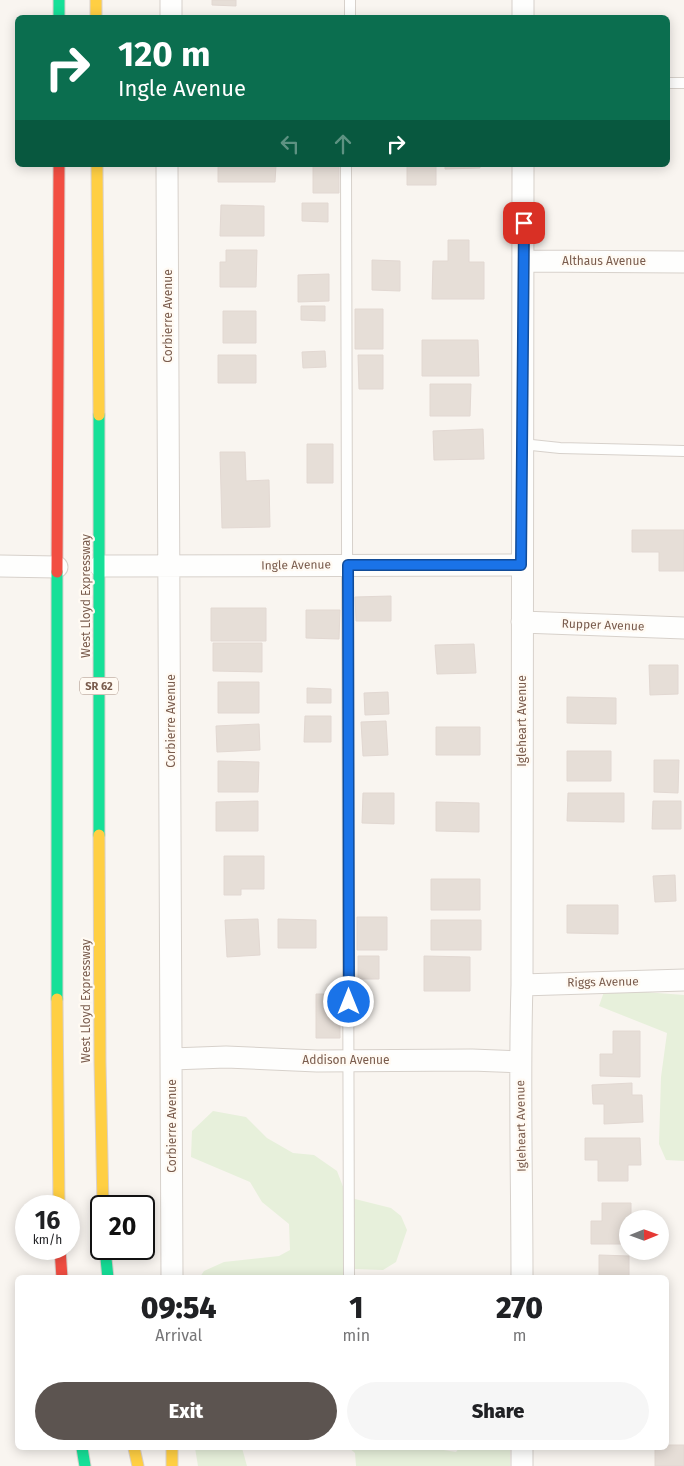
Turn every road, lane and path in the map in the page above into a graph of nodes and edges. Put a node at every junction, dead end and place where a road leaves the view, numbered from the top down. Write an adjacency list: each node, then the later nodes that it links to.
1 (60, 0): 6 (highway)
2 (96, 0): 7 (highway)
3 (170, 0): 8 (street)
4 (350, 0): 9 (lane)
5 (524, 0): 10 (street)
6 (59, 15)
7 (96, 15)
8 (170, 15)
9 (350, 15)
10 (523, 15)
11 (670, 83): 12 (lane)
12 (684, 83)
13 (59, 167): 26 (highway)
14 (97, 167): 25 (highway, West Lloyd Expressway / SR 62)
15 (167, 167): 27 (street, Corbierre Avenue)
16 (346, 167): 22 (lane)
17 (524, 167): 18 (street, Igleheart Avenue)
18 (524, 261): 19 (street, Althaus Avenue); 20 (street, Igleheart Avenue)
19 (684, 262)
20 (522, 444): 21 (lane); 23 (street, Igleheart Avenue)
21 (684, 451)
22 (348, 565): 23 (street, Ingle Avenue); 27 (street, Ingle Avenue); 33 (lane)
23 (521, 565): 28 (street, Igleheart Avenue)
24 (0, 566): 26 (street)
25 (100, 566): 27 (street, Ingle Avenue); 36 (highway, West Lloyd Expressway / SR 62)
26 (57, 567): 35 (highway)
27 (170, 567): 32 (street, Corbierre Avenue)
28 (522, 622): 29 (street, Rupper Avenue); 31 (street, Igleheart Avenue)
29 (684, 628)
30 (683, 979): 31 (street, Riggs Avenue)
31 (522, 984): 34 (street, Igleheart Avenue)
32 (172, 1059): 33 (street, Addison Avenue); 41 (street, Corbierre Avenue)
33 (349, 1061): 34 (street, Addison Avenue); 42 (lane)
34 (520, 1062): 43 (street, Igleheart Avenue)
35 (59, 1195)
36 (103, 1195)
37 (61, 1260): 39 (highway)
38 (106, 1260): 40 (highway)
39 (62, 1275)
40 (108, 1275)
41 (172, 1275)
42 (349, 1275)
43 (522, 1275)
44 (74, 1450): 49 (highway)
45 (82, 1450): 50 (highway)
46 (134, 1450): 51 (highway)
47 (172, 1450): 52 (highway)
48 (522, 1450): 53 (street)
49 (73, 1466)
50 (85, 1466)
51 (138, 1466)
52 (172, 1466)
53 (522, 1466)

